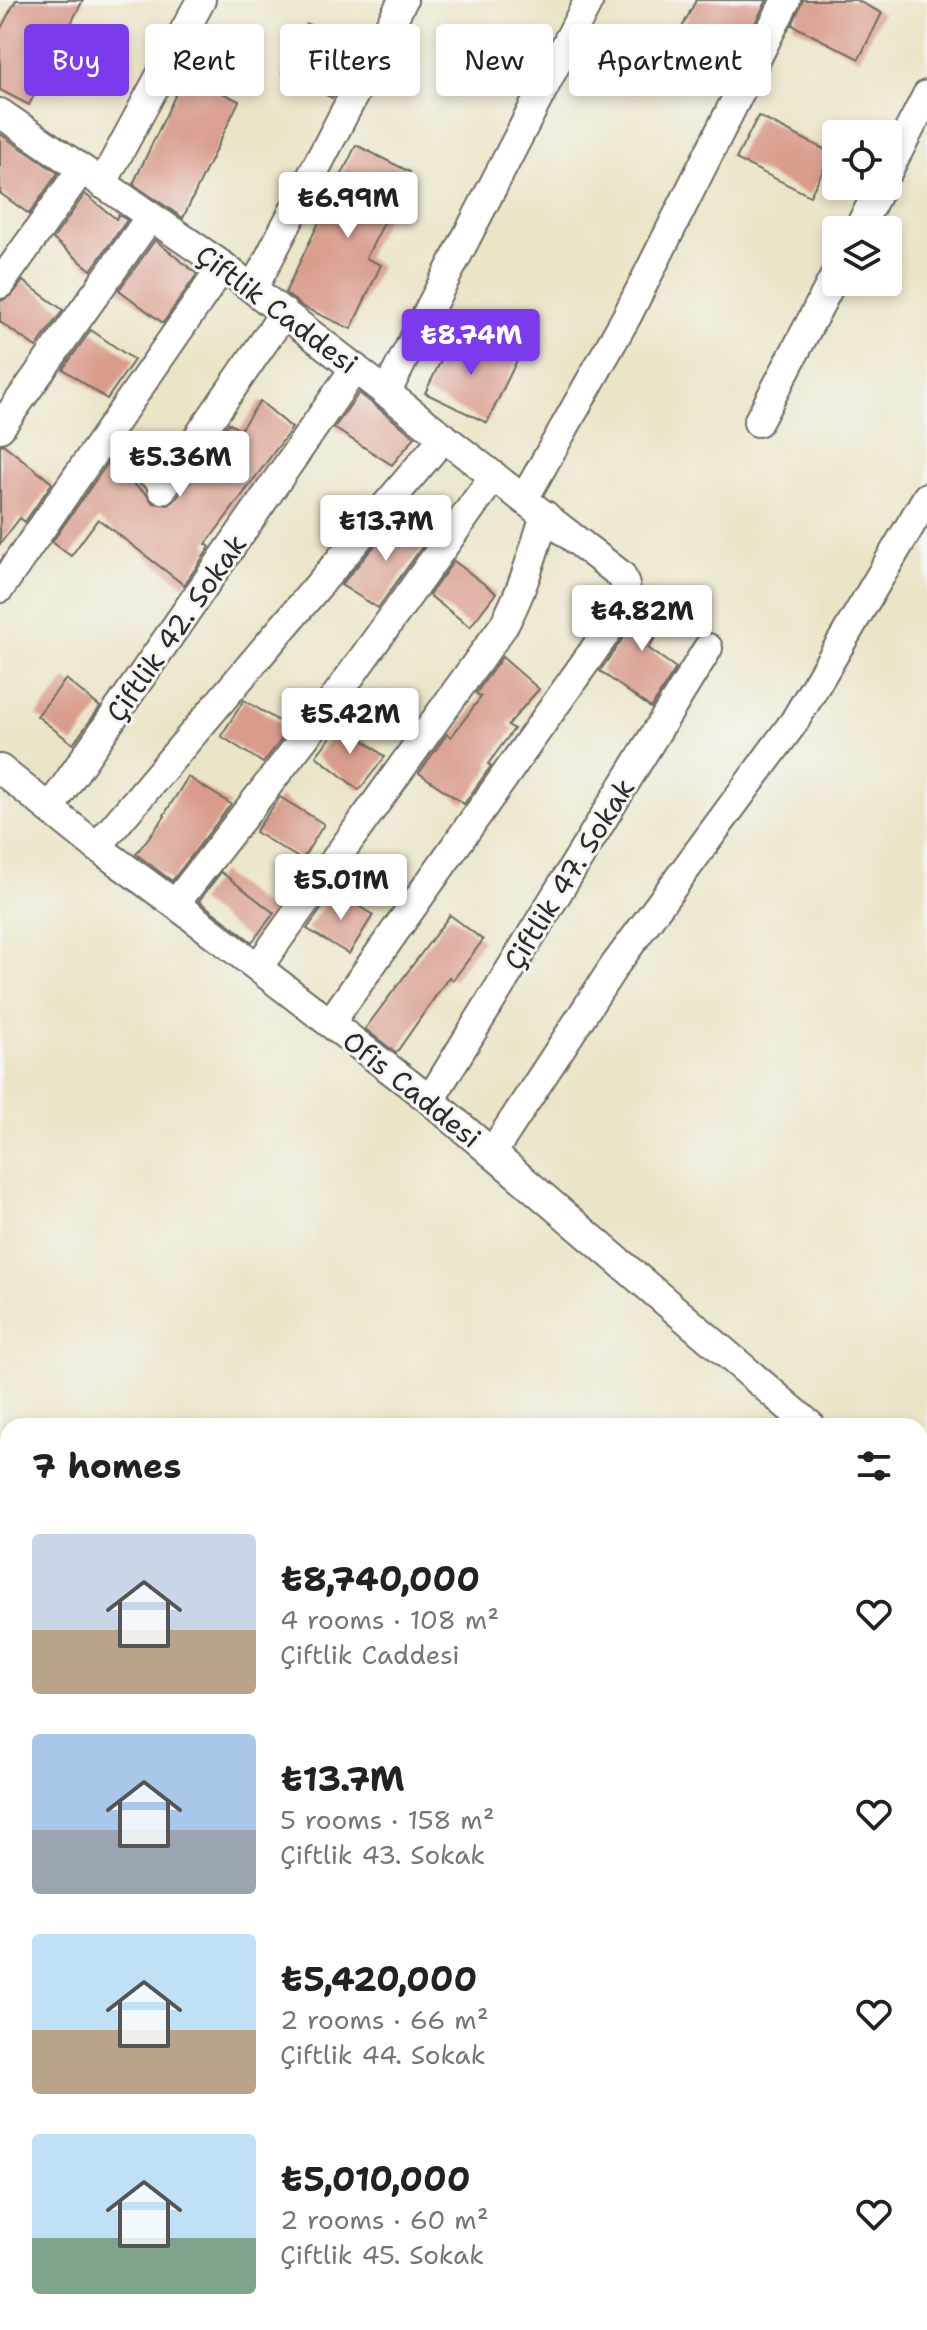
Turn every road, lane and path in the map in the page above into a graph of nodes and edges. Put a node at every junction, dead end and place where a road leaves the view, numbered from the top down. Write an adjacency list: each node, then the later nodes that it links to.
1 (201, 0): 8 (street)
2 (403, 0): 12 (street)
3 (589, 0): 16 (street)
4 (786, 0): 24 (street)
5 (927, 95): 7 (street)
6 (2, 117): 8 (street, Çiftlik Caddesi)
7 (902, 144)
8 (91, 177): 9 (street, Çiftlik Caddesi); 11 (street)
9 (150, 217): 10 (street, Çiftlik Caddesi); 18 (street)
10 (223, 266): 12 (street, Çiftlik Caddesi); 20 (street)
11 (0, 284)
12 (253, 289): 14 (street, Çiftlik Caddesi)
13 (824, 296): 17 (street)
14 (284, 313): 15 (street, Çiftlik Caddesi); 22 (street)
15 (355, 368): 16 (street, Çiftlik Caddesi); 28 (street, Çiftlik 42. Sokak)
16 (386, 393): 19 (street, Çiftlik Caddesi)
17 (758, 422)
18 (0, 428)
19 (444, 437): 21 (street, Çiftlik Caddesi); 29 (street)
20 (100, 446): 22 (lane); 25 (street)
21 (494, 476): 24 (street, Çiftlik Caddesi); 30 (street)
22 (162, 489)
23 (927, 497): 34 (street)
24 (534, 507): 31 (street); 32 (street, Çiftlik Caddesi)
25 (0, 588)
26 (708, 648): 33 (street, Çiftlik 47. Sokak)
27 (0, 769): 28 (street, Ofis Caddesi)
28 (50, 808): 29 (street, Ofis Caddesi)
29 (97, 847): 30 (street, Ofis Caddesi)
30 (175, 904): 31 (street, Ofis Caddesi)
31 (258, 967): 32 (street, Ofis Caddesi)
32 (330, 1023): 33 (street, Ofis Caddesi)
33 (430, 1100): 34 (street, Ofis Caddesi)
34 (492, 1153): 35 (street, Ofis Caddesi)
35 (802, 1418)

